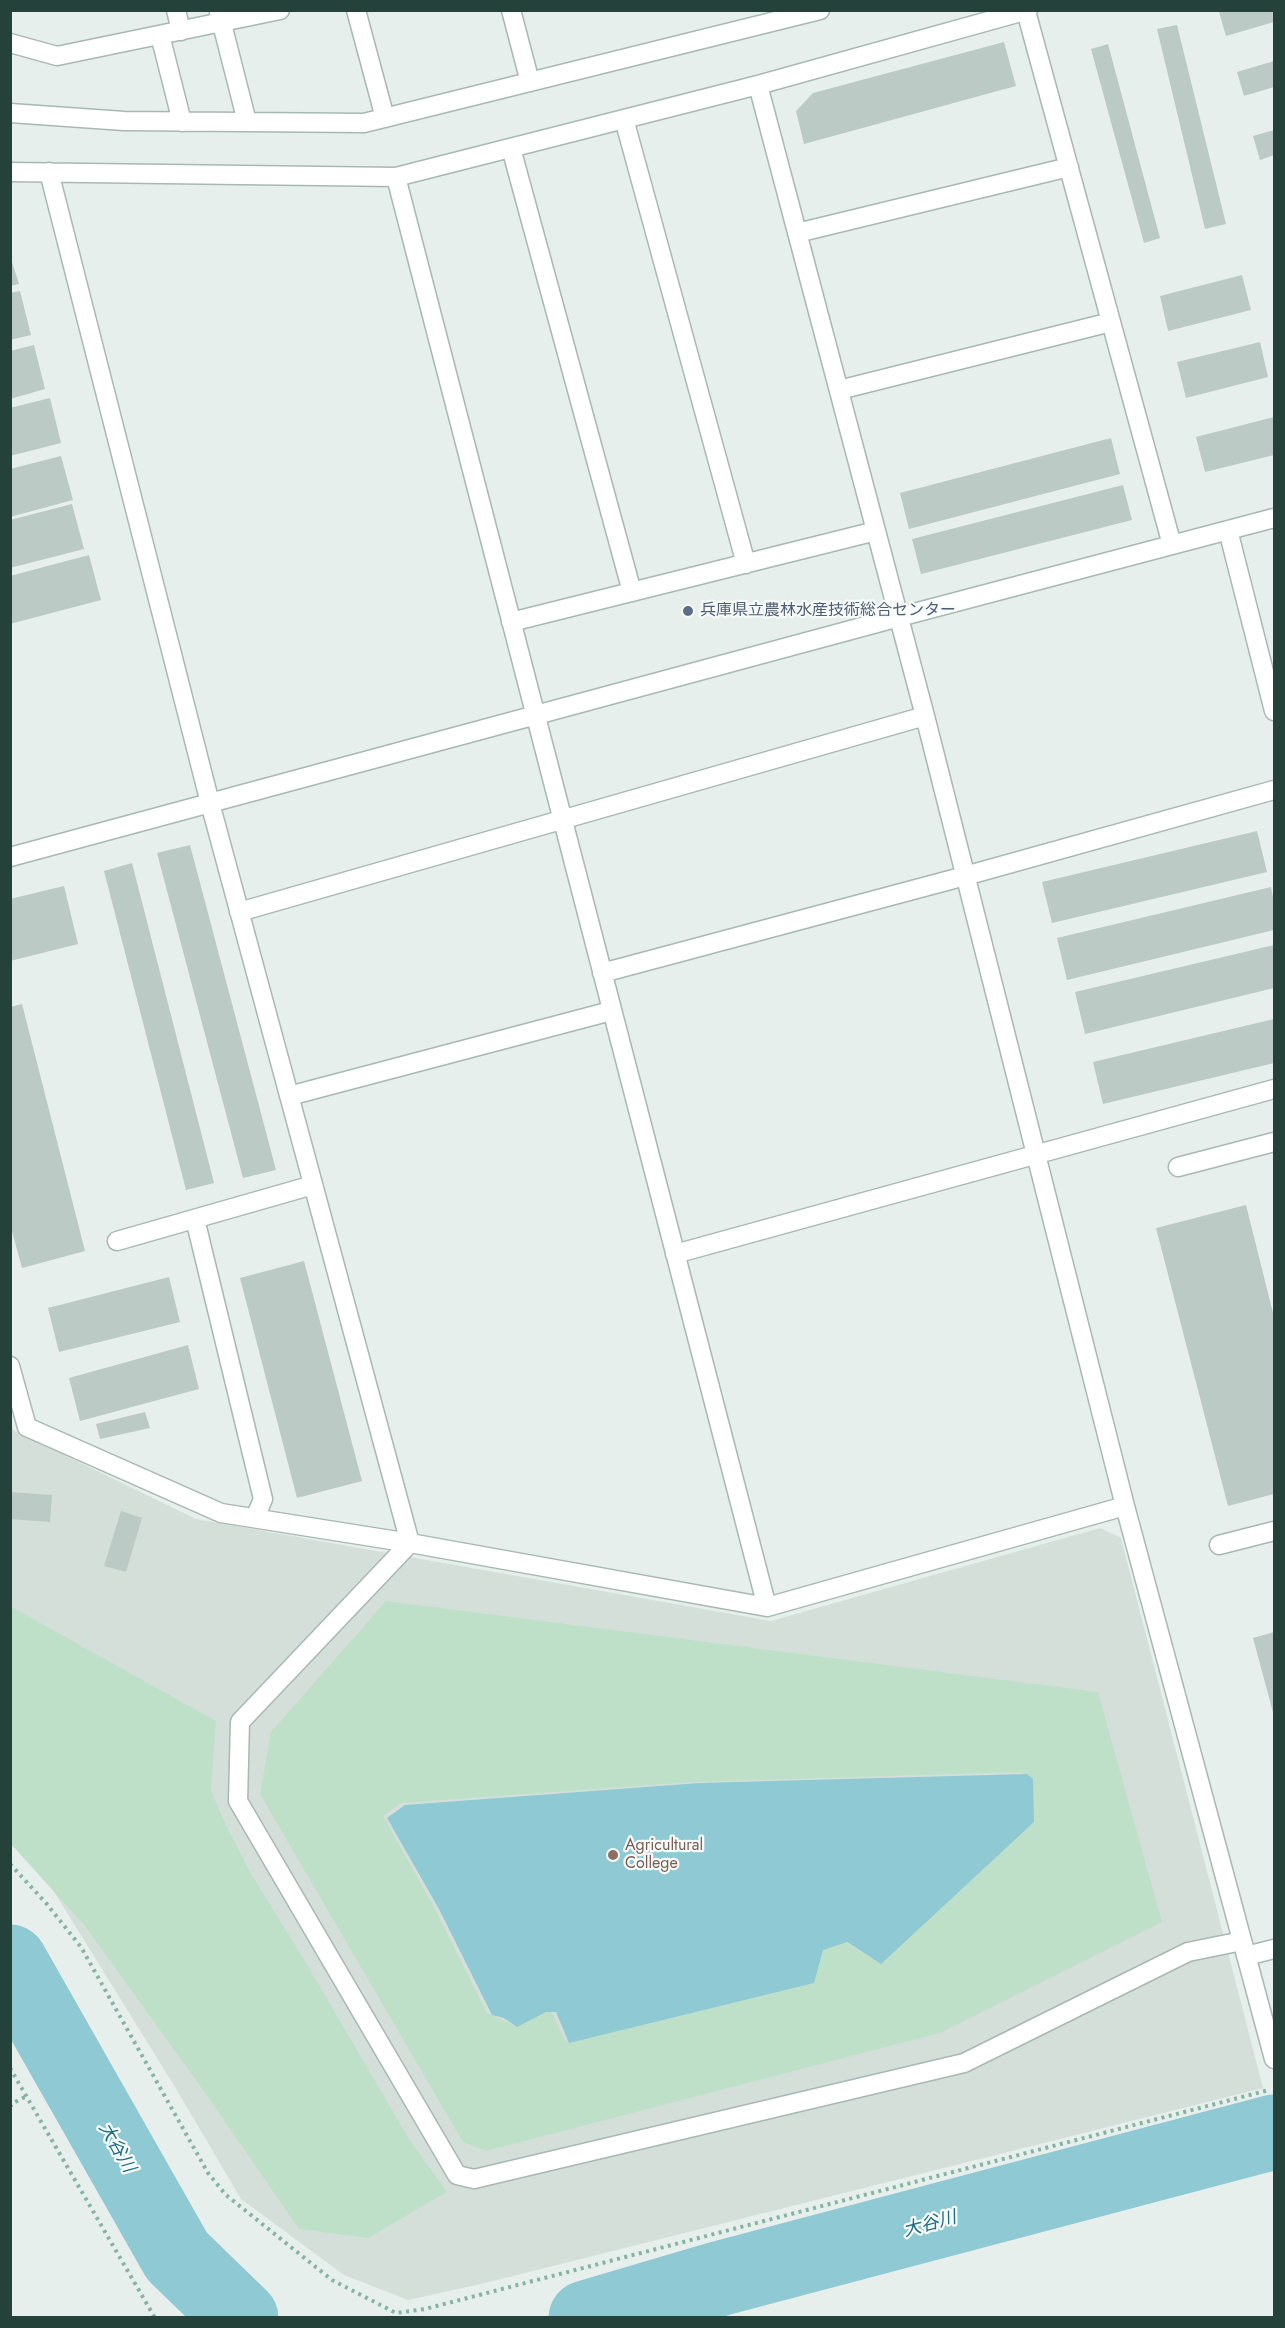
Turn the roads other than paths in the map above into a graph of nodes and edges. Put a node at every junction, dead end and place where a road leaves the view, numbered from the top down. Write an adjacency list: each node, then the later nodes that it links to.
1 (176, 10): 9 (lane)
2 (280, 10): 7 (lane)
3 (356, 10): 15 (lane)
4 (511, 10): 12 (lane)
5 (820, 10): 8 (lane)
6 (1027, 11): 13 (lane); 20 (lane)
7 (220, 16): 9 (lane); 18 (lane)
8 (761, 18): 12 (lane)
9 (181, 31): 10 (lane)
10 (160, 35): 11 (lane); 17 (lane)
11 (10, 43)
12 (530, 82): 15 (lane)
13 (758, 85): 16 (lane); 24 (lane)
14 (10, 113): 17 (lane)
15 (385, 118): 18 (lane)
16 (624, 119): 19 (lane); 31 (lane)
17 (182, 122): 18 (lane)
18 (247, 122)
19 (511, 148): 23 (lane); 32 (lane)
20 (1069, 167): 24 (lane); 25 (lane)
21 (10, 172): 22 (lane)
22 (49, 172): 23 (lane); 39 (lane)
23 (396, 177): 34 (lane)
24 (797, 233): 26 (lane)
25 (1111, 322): 26 (lane); 30 (lane)
26 (839, 390): 29 (lane)
27 (1275, 518): 28 (lane)
28 (1228, 530): 30 (lane); 35 (lane)
29 (876, 531): 31 (lane); 33 (lane)
30 (1172, 545): 33 (lane)
31 (746, 564): 32 (lane)
32 (632, 592): 34 (lane)
33 (899, 616): 36 (lane); 37 (lane)
34 (511, 622): 36 (lane)
35 (1275, 711)
36 (534, 715): 39 (lane); 40 (lane)
37 (925, 716): 40 (lane); 42 (lane)
38 (1275, 790): 42 (lane)
39 (210, 803): 41 (lane); 43 (lane)
40 (561, 819): 43 (lane); 44 (lane)
41 (10, 857)
42 (965, 876): 44 (lane); 49 (lane)
43 (239, 912): 47 (lane)
44 (602, 973): 45 (lane)
45 (611, 1011): 47 (lane); 54 (lane)
46 (1275, 1089): 49 (lane)
47 (289, 1096): 51 (lane)
48 (1275, 1142): 50 (lane)
49 (1036, 1154): 54 (lane); 56 (lane)
50 (1178, 1167)
51 (313, 1185): 52 (lane); 59 (lane)
52 (195, 1219): 53 (lane); 57 (lane)
53 (117, 1240)
54 (675, 1254): 61 (lane)
55 (10, 1366): 57 (lane)
56 (1125, 1506): 61 (lane); 62 (lane)
57 (255, 1518): 59 (lane)
58 (1275, 1531): 60 (lane)
59 (410, 1543): 61 (lane); 62 (lane)
60 (1219, 1545)
61 (767, 1607)
62 (1244, 1948): 63 (lane); 64 (lane)
63 (1275, 1948)
64 (1275, 2059)

